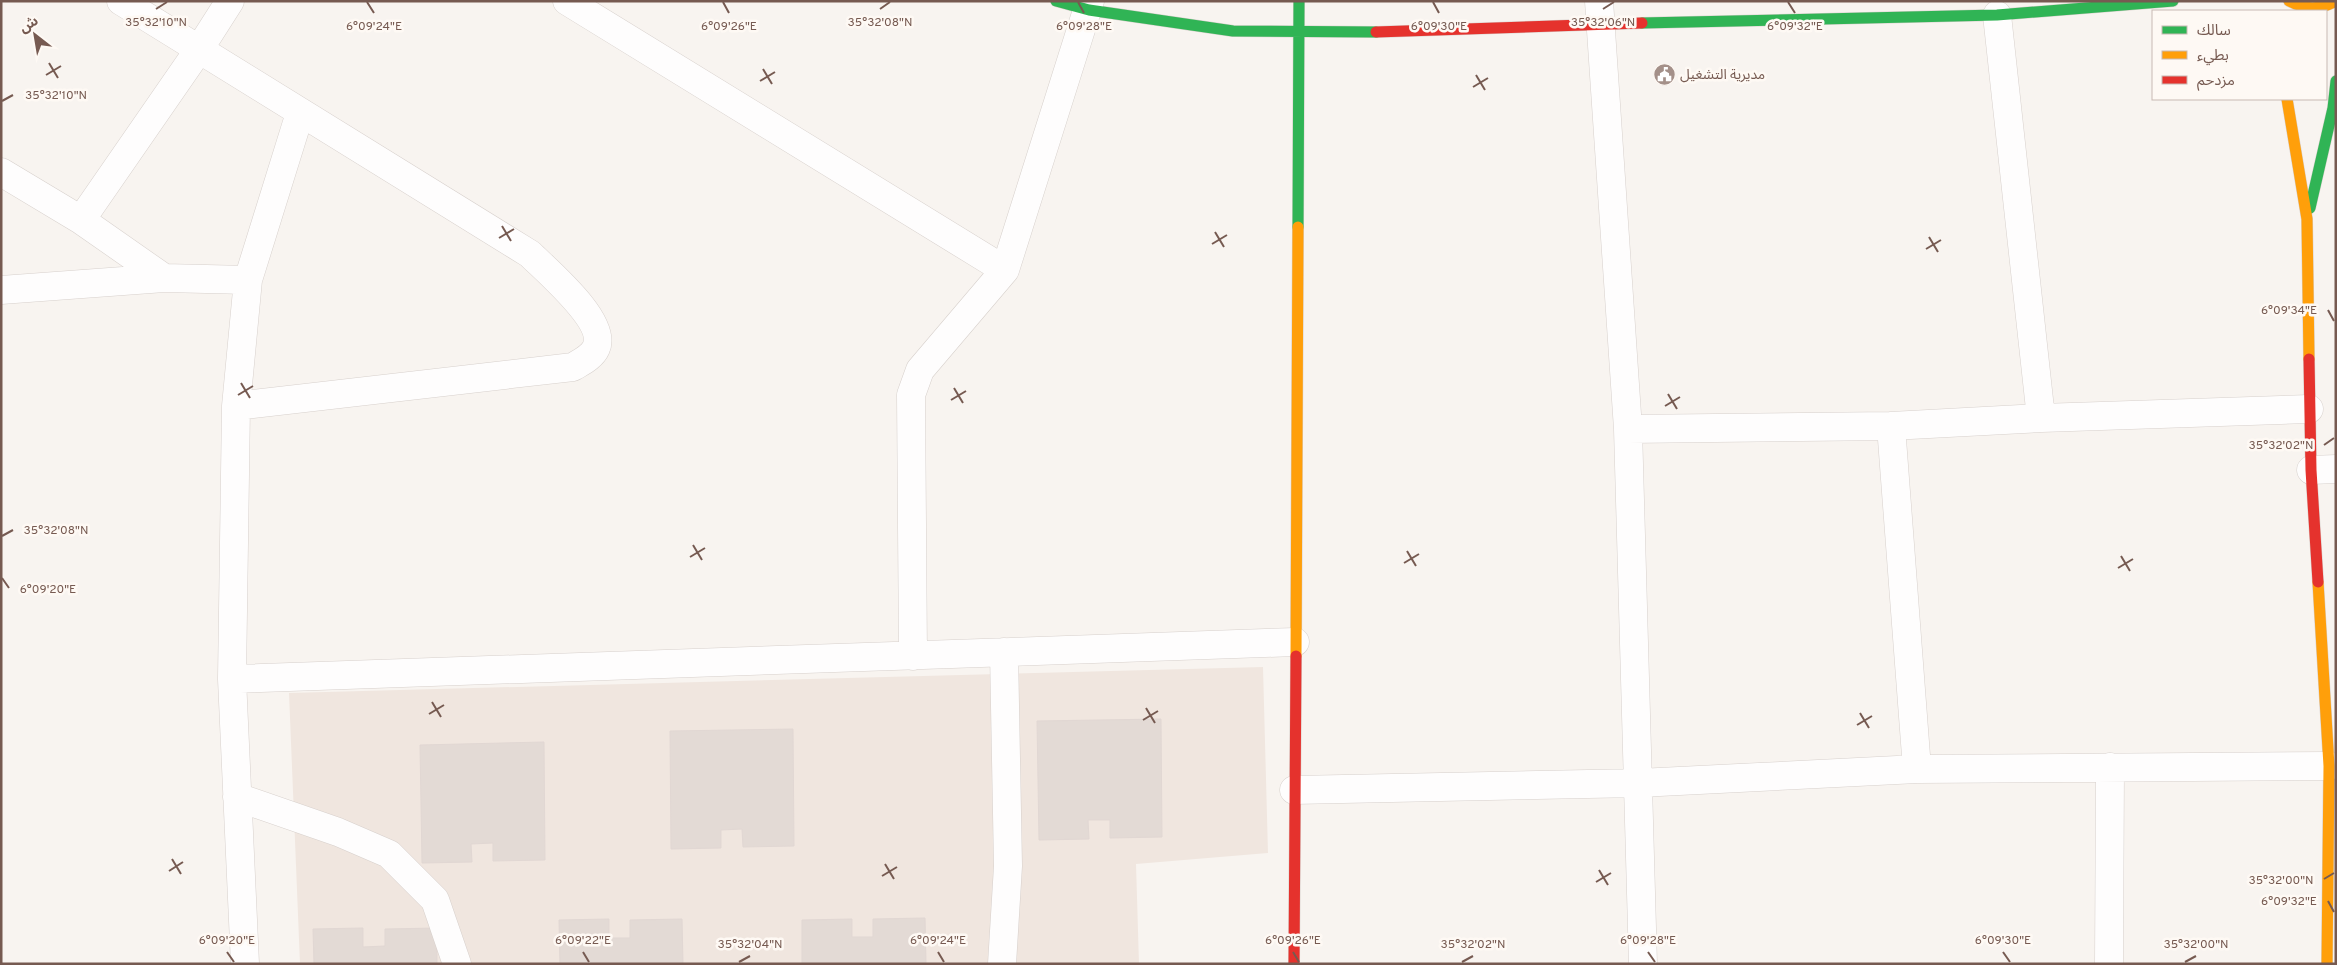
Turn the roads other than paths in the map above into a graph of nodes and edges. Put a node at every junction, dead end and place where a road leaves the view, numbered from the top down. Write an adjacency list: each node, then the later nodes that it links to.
1 (121, 1): 13 (street)
2 (230, 1): 13 (street)
3 (567, 1): 20 (street)
4 (1056, 1): 9 (street)
5 (1299, 1): 12 (street)
6 (2173, 1): 11 (street)
7 (2336, 1): 8 (street)
8 (2289, 5)
9 (1089, 6): 12 (street); 20 (street)
10 (1600, 13): 11 (street); 12 (street); 28 (street)
11 (1997, 15): 26 (street)
12 (1298, 32): 30 (street)
13 (200, 48): 16 (street); 19 (street)
14 (2336, 81): 18 (street)
15 (2287, 100): 18 (street)
16 (300, 113): 22 (street); 24 (street)
17 (1, 172): 19 (street)
18 (2307, 219): 25 (street)
19 (81, 220): 21 (street)
20 (1005, 270): 32 (street)
21 (164, 278): 22 (street); 23 (street)
22 (248, 280): 24 (street)
23 (1, 290)
24 (236, 406): 33 (street)
25 (2309, 409): 26 (street); 29 (street)
26 (2041, 418): 27 (street)
27 (1891, 426): 28 (street); 36 (street)
28 (1628, 429): 37 (street)
29 (2323, 469): 34 (street)
30 (1295, 642): 31 (street); 38 (street)
31 (1004, 652): 32 (street); 43 (street)
32 (913, 656): 33 (street)
33 (232, 679): 39 (street)
34 (2329, 766): 35 (street); 40 (street)
35 (2110, 767): 36 (street); 46 (street)
36 (1918, 769): 37 (street)
37 (1639, 782): 38 (street); 45 (street)
38 (1294, 790): 44 (street)
39 (237, 797): 41 (street); 42 (street)
40 (2331, 936): 47 (street)
41 (245, 964)
42 (457, 964)
43 (1002, 964)
44 (1294, 964)
45 (1643, 964)
46 (2108, 964)
47 (2328, 964)

